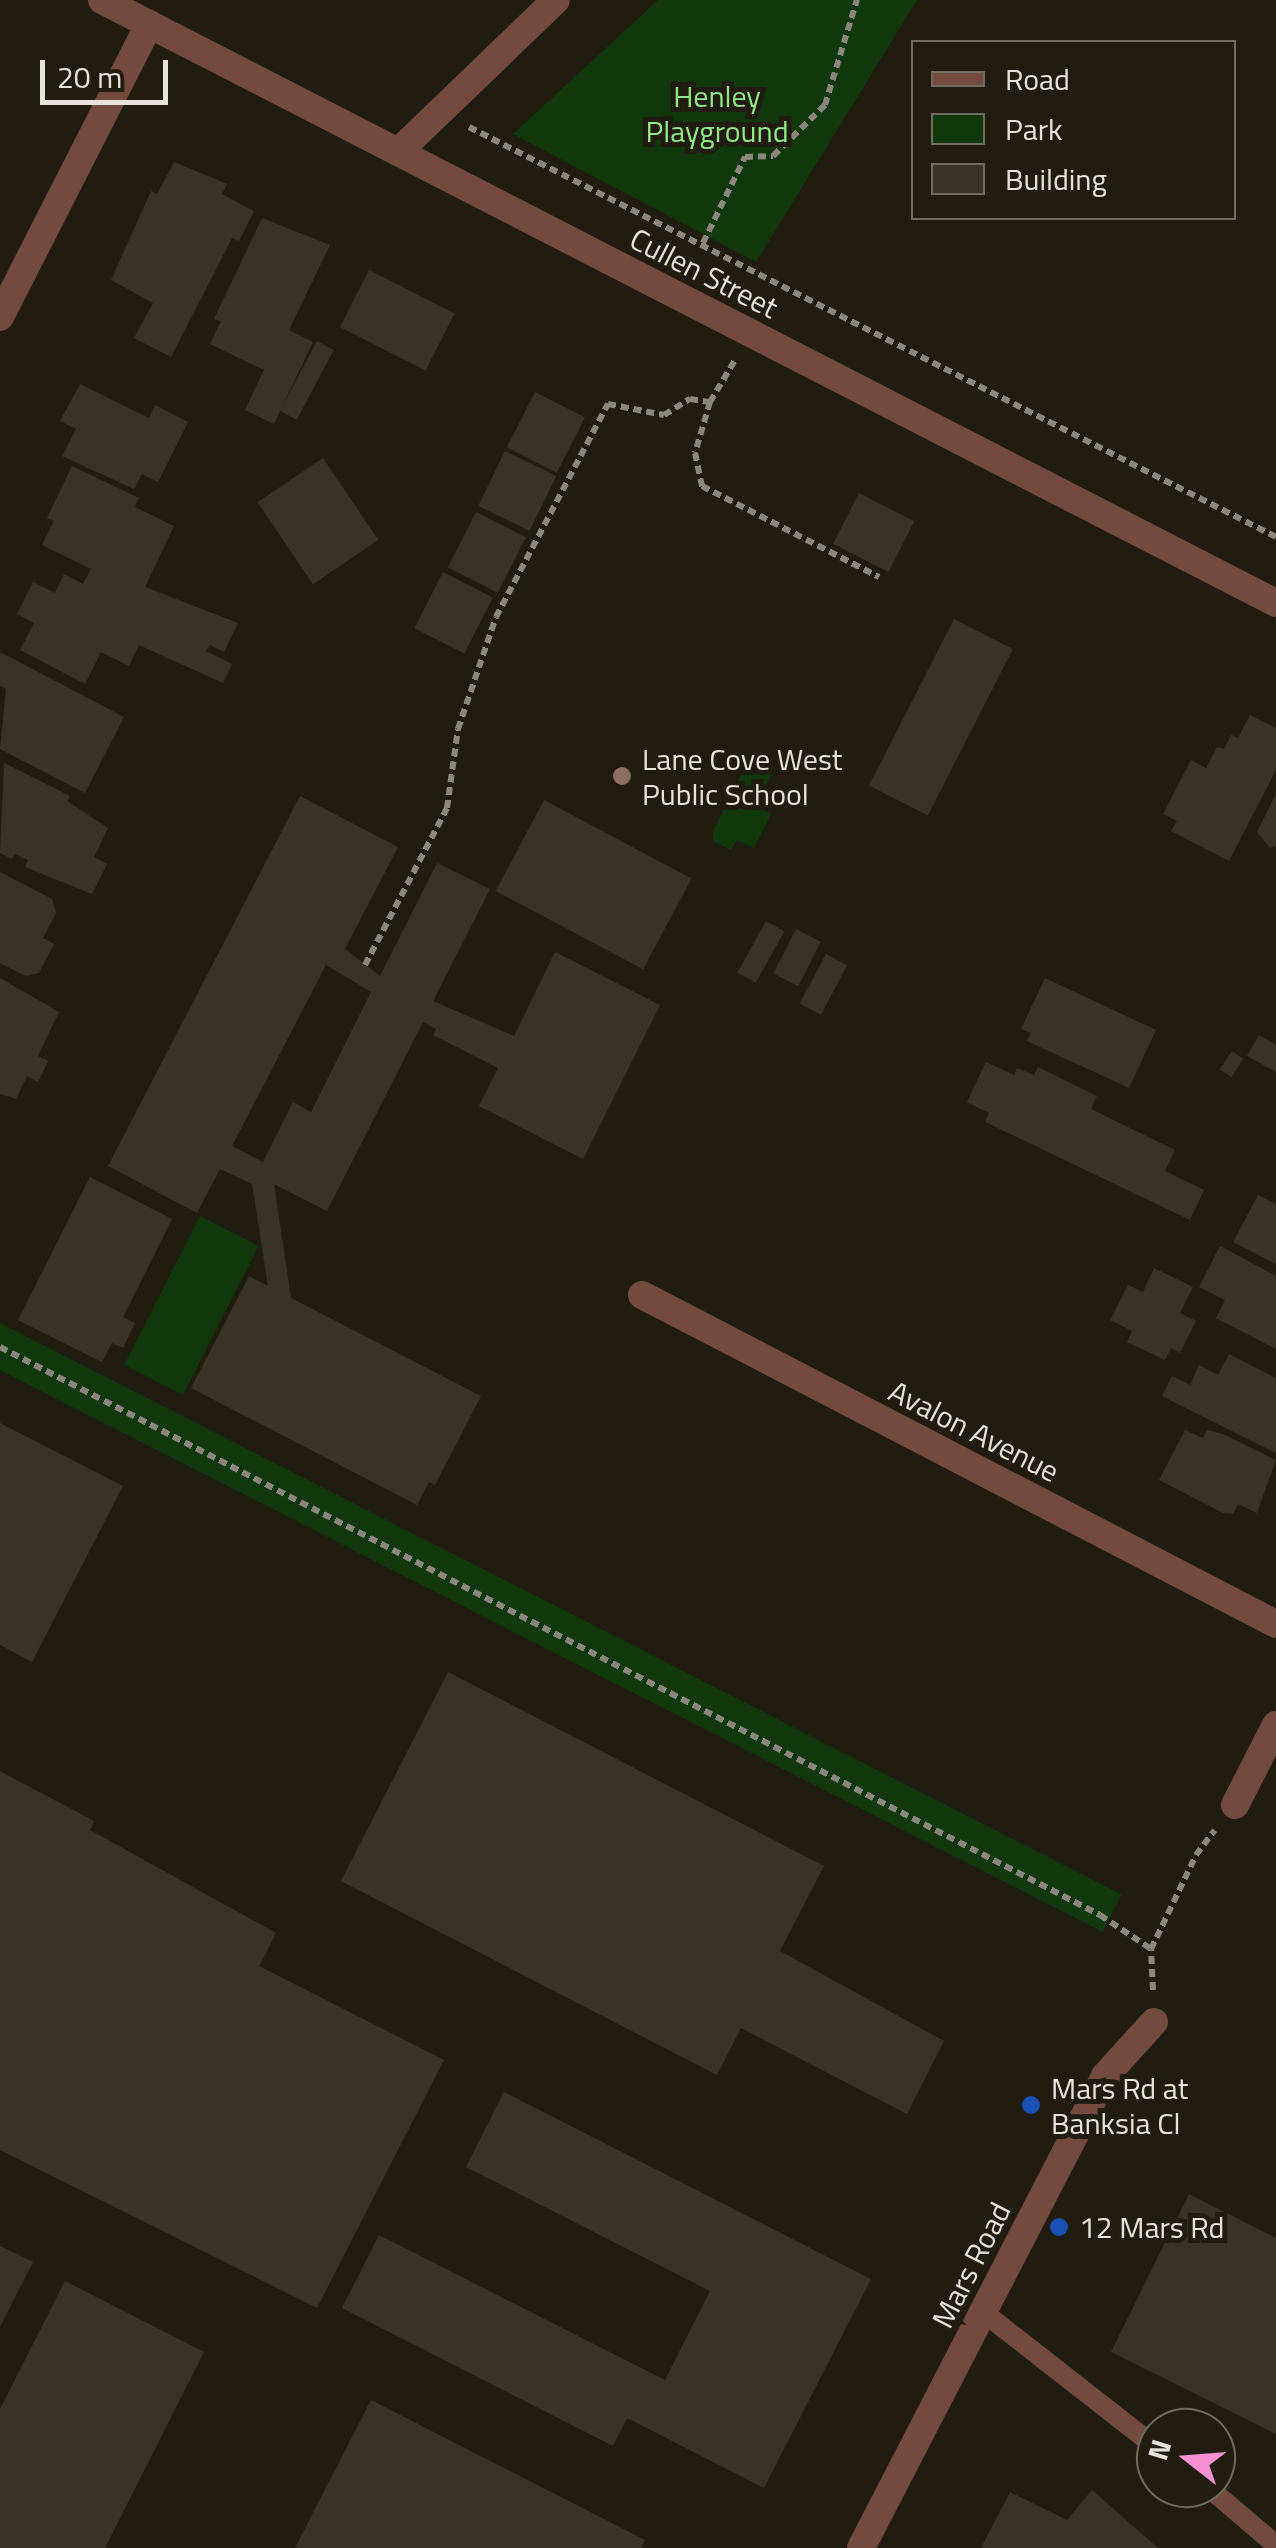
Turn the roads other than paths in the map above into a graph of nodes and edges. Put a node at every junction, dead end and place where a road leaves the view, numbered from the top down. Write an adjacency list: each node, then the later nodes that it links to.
1 (102, 0): 3 (street, Cullen Street)
2 (556, 0): 4 (street)
3 (149, 24): 4 (street, Cullen Street); 5 (street)
4 (398, 152): 6 (street, Cullen Street)
5 (0, 317)
6 (1276, 603)
7 (642, 1295): 8 (street, Avalon Avenue)
8 (1276, 1624)
9 (1276, 1725): 10 (street)
10 (1234, 1805)
11 (1154, 2022): 12 (street, Mars Road)
12 (983, 2312): 13 (lane); 16 (street, Mars Road)
13 (1136, 2431)
14 (1233, 2508): 15 (lane)
15 (1276, 2545)
16 (862, 2548)

